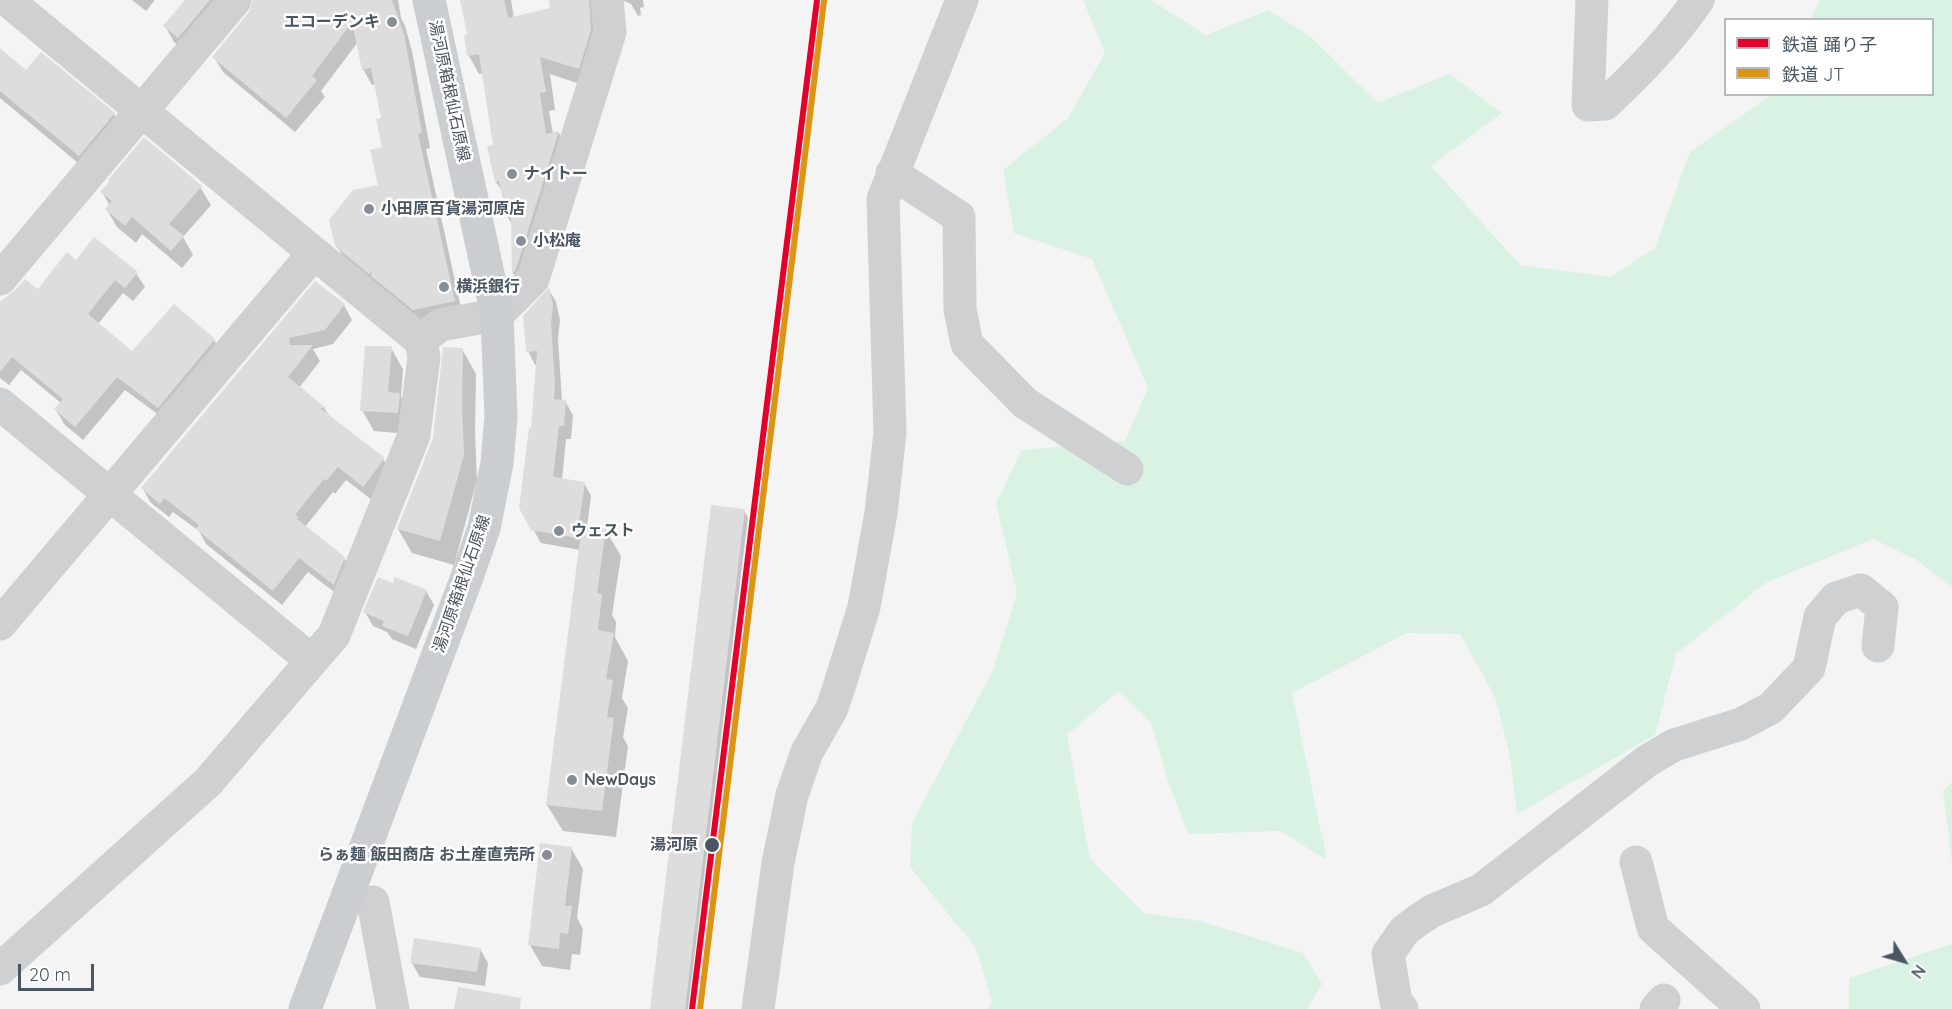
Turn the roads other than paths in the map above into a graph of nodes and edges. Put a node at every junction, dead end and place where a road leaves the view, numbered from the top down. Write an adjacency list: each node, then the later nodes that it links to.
1 (7, 0): 8 (street)
2 (235, 0): 8 (street)
3 (429, 0): 12 (main road, 湯河原箱根仙石原線)
4 (607, 0): 12 (street)
5 (962, 0): 9 (street)
6 (1592, 0): 7 (street)
7 (1698, 0)
8 (142, 111): 10 (street); 11 (street)
9 (892, 174): 15 (street); 25 (street)
10 (314, 253): 13 (street); 16 (street)
11 (0, 279)
12 (497, 315): 13 (street); 23 (main road, 湯河原箱根仙石原線)
13 (421, 341): 19 (street)
14 (0, 404): 16 (street)
15 (1128, 469)
16 (109, 494): 17 (street); 19 (street)
17 (0, 624)
18 (1878, 646): 26 (street)
19 (312, 662): 22 (street)
20 (1636, 862): 27 (street)
21 (373, 902): 24 (street)
22 (0, 969)
23 (305, 1009)
24 (393, 1009)
25 (758, 1009)
26 (1402, 1009)
27 (1744, 1009)

